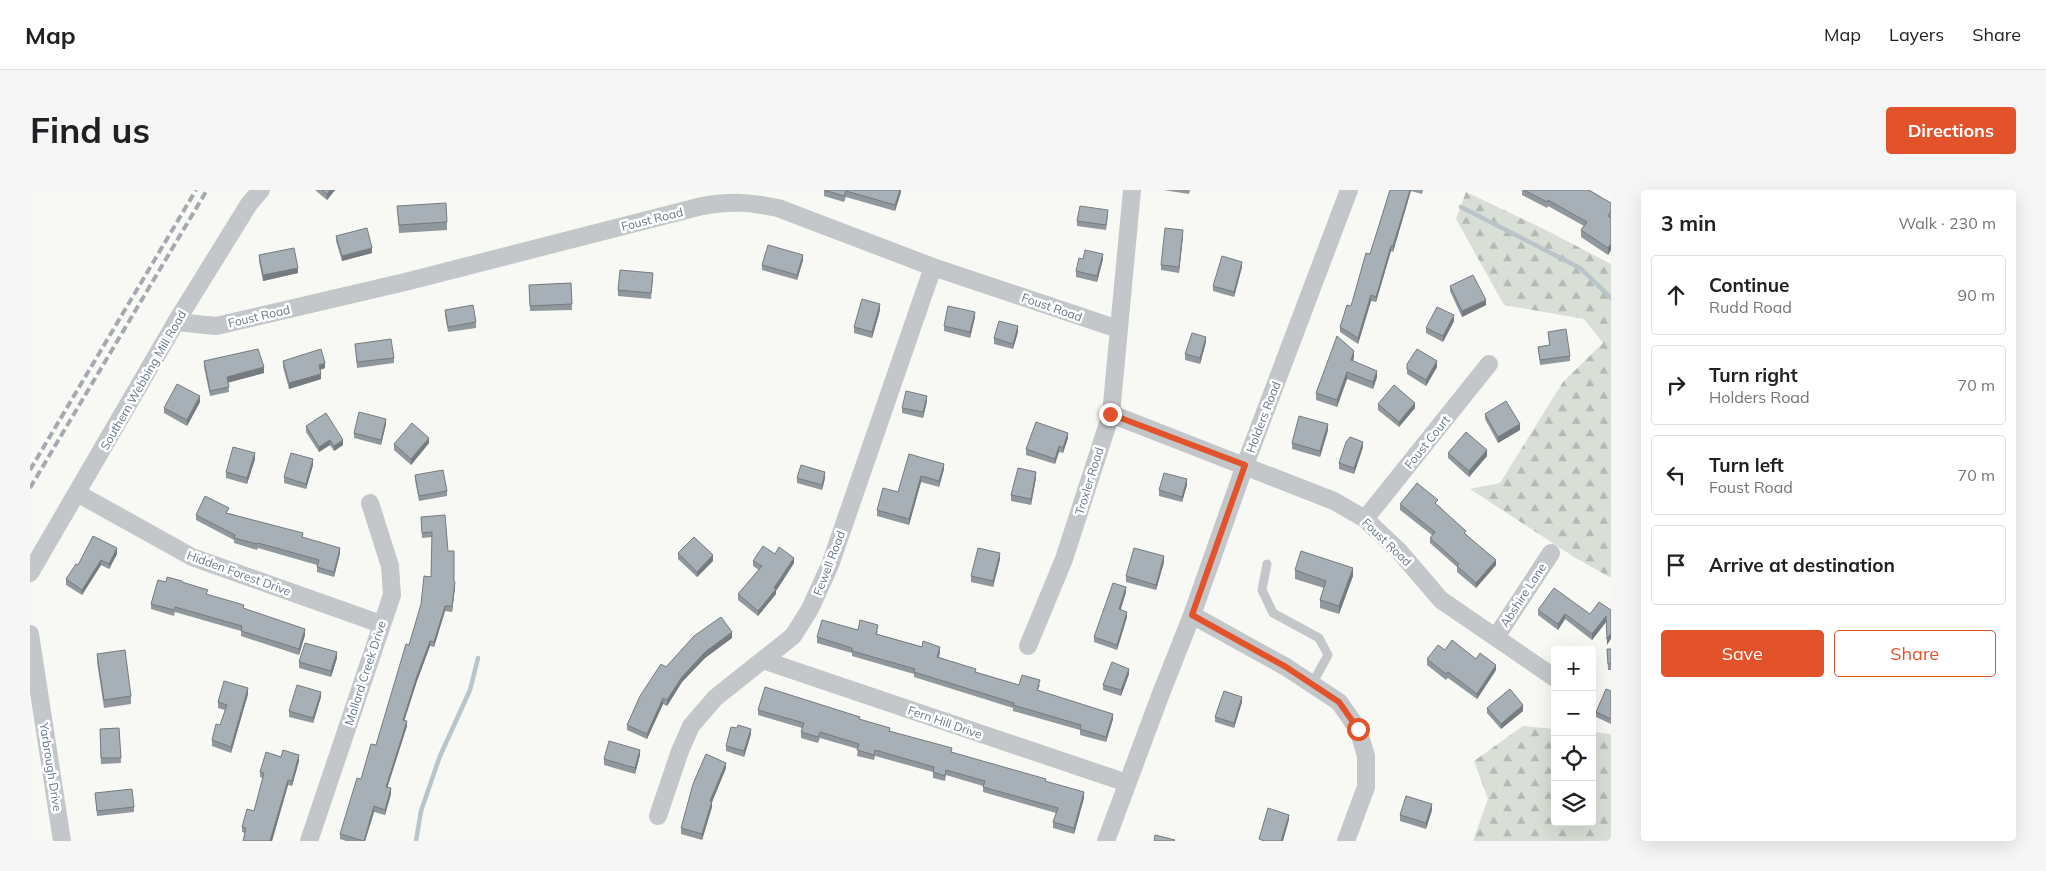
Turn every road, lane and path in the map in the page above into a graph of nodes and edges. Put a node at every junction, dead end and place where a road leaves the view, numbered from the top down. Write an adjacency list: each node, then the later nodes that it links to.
1 (261, 190): 5 (street, Southern Webbing Mill Road)
2 (1132, 190): 6 (street, Troxler Road)
3 (1349, 190): 9 (street, Holders Road)
4 (933, 267): 5 (street, Foust Road); 6 (street, Foust Road); 21 (street, Fewell Road)
5 (176, 322): 10 (street, Southern Webbing Mill Road)
6 (1118, 329): 8 (street, Troxler Road)
7 (1489, 364): 12 (street, Foust Court)
8 (1110, 414): 9 (street, Foust Road); 20 (street, Troxler Road)
9 (1245, 465): 12 (street, Foust Road); 16 (street, Holders Road)
10 (77, 493): 15 (street, Southern Webbing Mill Road); 17 (street, Hidden Forest Drive)
11 (370, 502): 17 (street, Mallard Creek Drive)
12 (1365, 520): 19 (street, Foust Road)
13 (1551, 553): 19 (street, Abshire Lane)
14 (1267, 564): 23 (lane)
15 (30, 573)
16 (1192, 615): 23 (street); 24 (street, Holders Road)
17 (381, 624): 27 (street, Mallard Creek Drive)
18 (30, 634): 26 (street, Yarbrough Drive)
19 (1496, 637): 22 (street, Foust Road)
20 (1028, 646)
21 (763, 660): 24 (street, Fern Hill Drive); 25 (street, Fewell Road)
22 (1551, 675)
23 (1312, 684): 29 (street)
24 (1127, 783): 28 (street, Holders Road)
25 (658, 816)
26 (62, 841)
27 (309, 841)
28 (1106, 841)
29 (1346, 841)

